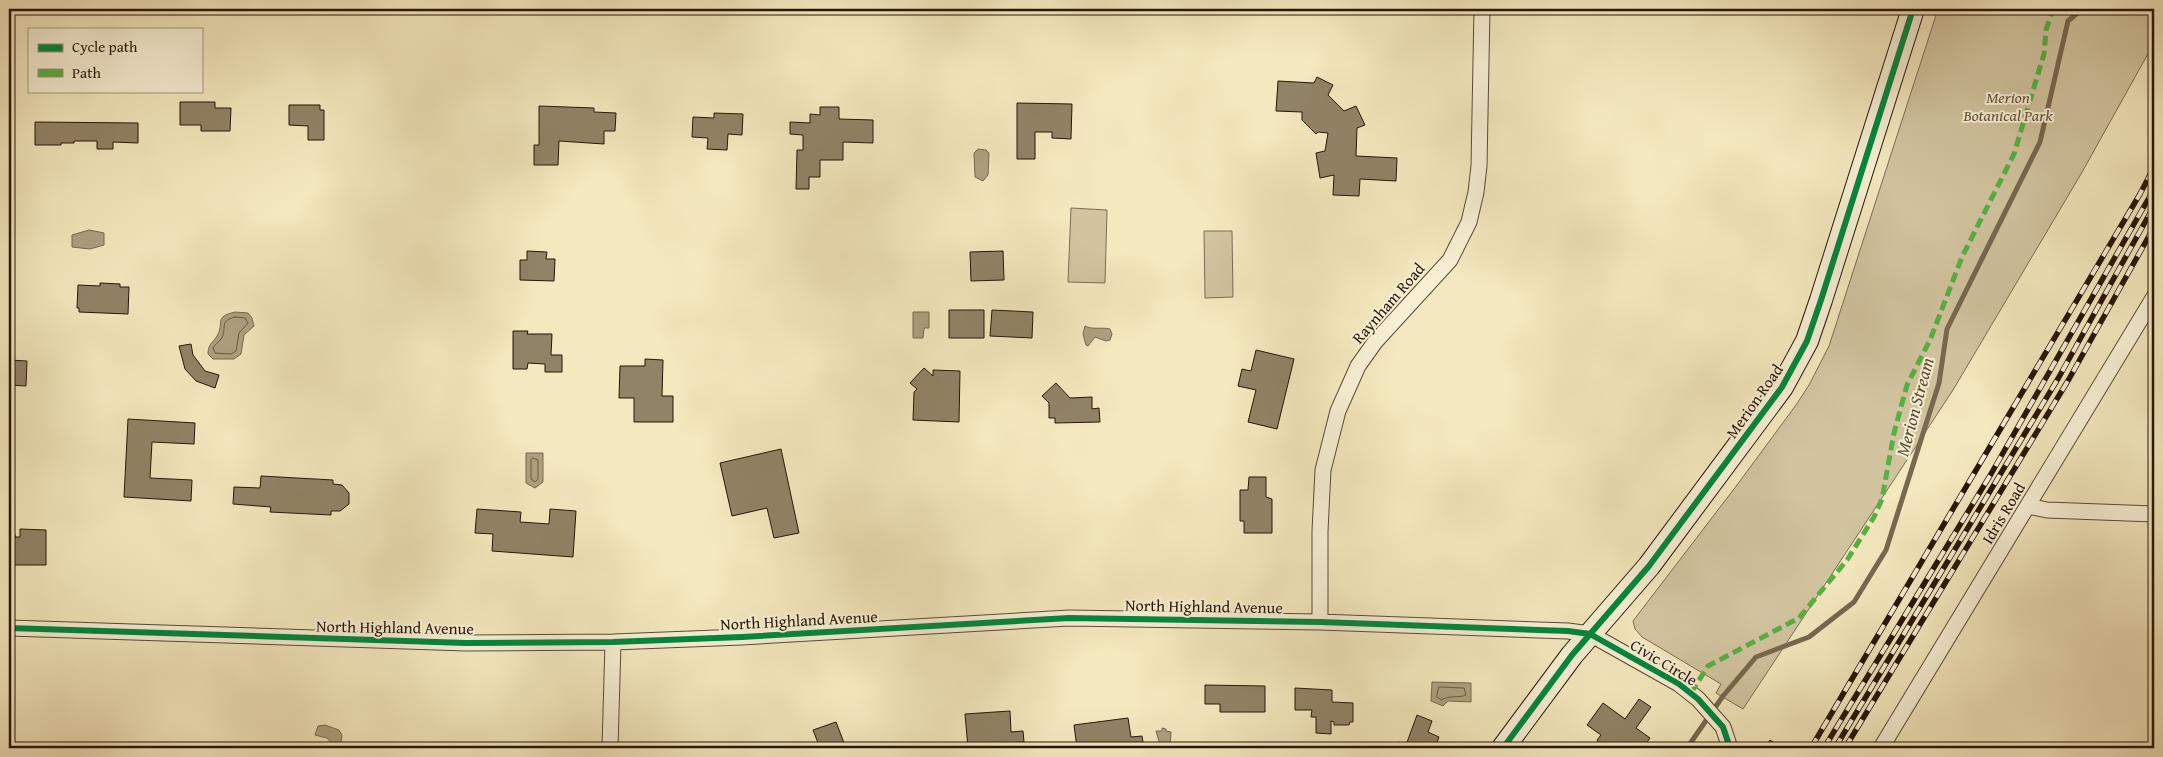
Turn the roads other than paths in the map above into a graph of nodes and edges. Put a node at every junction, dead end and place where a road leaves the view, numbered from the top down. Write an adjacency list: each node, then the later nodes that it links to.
1 (1482, 9): 6 (street, Raynham Road)
2 (1914, 9): 8 (street, Merion Road)
3 (2154, 296): 4 (street, Idris Road)
4 (2028, 506): 5 (street); 13 (street, Idris Road)
5 (2154, 514)
6 (1320, 622): 8 (street, North Highland Avenue); 9 (street, North Highland Avenue)
7 (9, 628): 9 (street, North Highland Avenue)
8 (1590, 634): 11 (street, Merion Road); 12 (street, Civic Circle)
9 (613, 642): 10 (street)
10 (610, 748)
11 (1504, 748)
12 (1730, 748)
13 (1882, 748)

